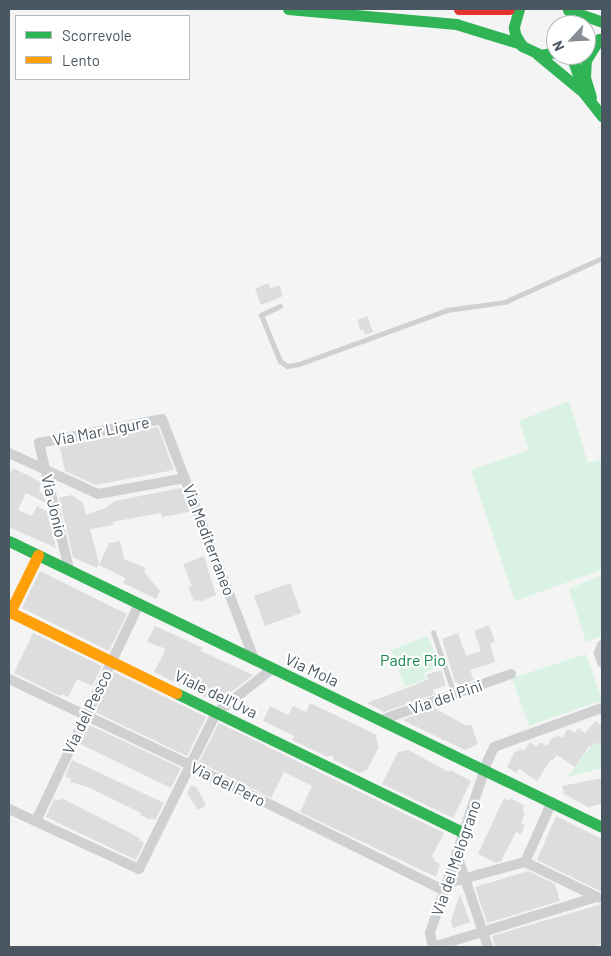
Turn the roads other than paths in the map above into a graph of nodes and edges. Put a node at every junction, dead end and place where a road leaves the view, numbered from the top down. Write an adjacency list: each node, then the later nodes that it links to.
1 (288, 9): 8 (street)
2 (459, 9): 3 (street)
3 (509, 9)
4 (519, 9): 8 (street)
5 (567, 10): 6 (street)
6 (602, 22)
7 (601, 39): 13 (street)
8 (521, 44): 9 (street)
9 (537, 54): 10 (street); 12 (street)
10 (546, 54)
11 (574, 65): 12 (street)
12 (583, 92): 13 (street)
13 (593, 105): 14 (street)
14 (602, 116)
15 (602, 258): 16 (lane)
16 (280, 306)
17 (162, 419): 18 (street, Via Mar Ligure); 21 (street, Via Mediterraneo)
18 (39, 443): 20 (street, Via Jonio)
19 (9, 453): 20 (street)
20 (46, 472): 21 (street); 24 (street, Via Jonio)
21 (185, 478): 29 (street, Via Mediterraneo)
22 (9, 541): 23 (street, Via Mola)
23 (38, 555): 24 (street, Via Mola); 28 (street, Viale dell'Uva)
24 (69, 569): 25 (street, Via Mola)
25 (139, 604): 28 (street, Via del Pesco); 29 (street, Via Mola)
26 (433, 632): 34 (lane)
27 (602, 645): 30 (street)
28 (111, 660): 36 (street, Viale dell'Uva); 37 (street, Via del Pesco)
29 (255, 662): 31 (street, Via Mola)
30 (602, 663)
31 (272, 669): 36 (street); 38 (street, Via Mola)
32 (510, 674): 34 (street, Via dei Pini)
33 (9, 679): 37 (street, Via del Pero)
34 (454, 694): 38 (street, Via dei Pini)
35 (602, 708): 40 (street, Via del Melograno)
36 (216, 713): 39 (street); 45 (street, Viale dell'Uva)
37 (84, 716): 39 (street, Via del Pero); 43 (street, Via del Pesco)
38 (381, 720): 40 (street, Via Mola)
39 (190, 765): 43 (street); 49 (street, Via del Pero)
40 (485, 769): 41 (street, Via Mola); 45 (street, Via del Melograno)
41 (552, 802): 44 (street, Via Mola); 47 (street)
42 (9, 809): 43 (street)
43 (36, 821)
44 (602, 827)
45 (464, 832): 46 (street, Via del Melograno)
46 (457, 854): 48 (street); 49 (street, Via del Melograno)
47 (525, 862): 48 (street); 50 (street)
48 (465, 878): 49 (street); 51 (street)
49 (446, 887): 52 (street, Via del Melograno)
50 (599, 898): 51 (street)
51 (483, 932): 52 (street); 53 (street)
52 (433, 947)
53 (488, 947)

